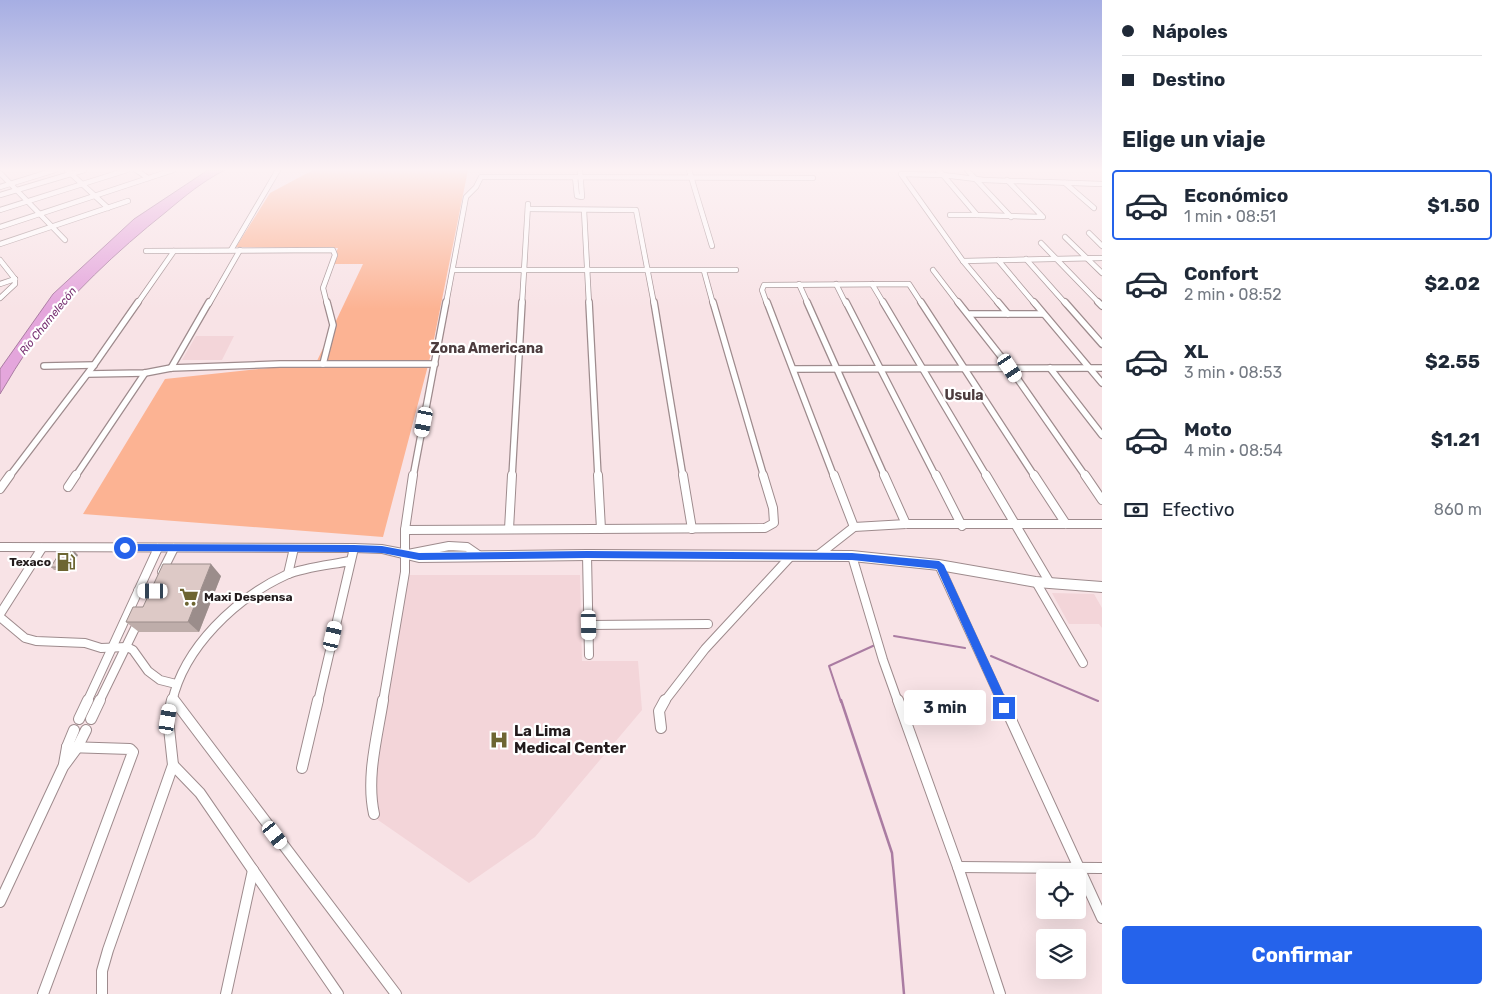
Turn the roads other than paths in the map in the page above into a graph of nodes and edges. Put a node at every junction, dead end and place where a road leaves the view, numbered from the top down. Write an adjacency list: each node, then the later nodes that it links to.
1 (33, 216): 14 (street)
2 (42, 216): 15 (street)
3 (83, 216): 15 (street)
4 (251, 216): 23 (street)
5 (463, 216): 34 (street)
6 (527, 216): 37 (street)
7 (584, 216): 38 (street)
8 (637, 216): 39 (street)
9 (703, 216): 21 (street)
10 (931, 216): 32 (street)
11 (1001, 216): 13 (street)
12 (1042, 216): 13 (street)
13 (1011, 217)
14 (0, 227)
15 (52, 227): 18 (street); 20 (street)
16 (1089, 233): 22 (street)
17 (1065, 237): 28 (street)
18 (65, 240)
19 (1041, 243): 27 (street)
20 (0, 244)
21 (712, 246)
22 (1102, 246)
23 (231, 250): 24 (street); 26 (street)
24 (240, 250): 53 (street); 57 (street)
25 (146, 251): 26 (street)
26 (174, 251): 55 (street)
27 (1057, 258): 28 (street); 30 (street); 48 (street)
28 (1087, 258): 29 (street); 41 (street)
29 (1102, 258)
30 (1026, 259): 31 (street); 52 (street)
31 (998, 260): 32 (street); 51 (street)
32 (963, 261): 50 (street)
33 (1, 263): 42 (street)
34 (453, 270): 37 (street); 54 (street)
35 (736, 270): 40 (street)
36 (934, 270): 49 (street)
37 (524, 271): 38 (street); 80 (street)
38 (587, 271): 39 (street); 81 (street)
39 (649, 271): 40 (street); 82 (street)
40 (704, 271): 82 (street)
41 (1102, 273)
42 (15, 279): 43 (street); 47 (street)
43 (0, 284)
44 (799, 284): 45 (street); 58 (street); 65 (street)
45 (836, 284): 46 (street); 59 (street)
46 (872, 284): 60 (street); 66 (street)
47 (0, 298)
48 (1102, 306)
49 (970, 314): 50 (street); 61 (street)
50 (1008, 314): 51 (street)
51 (1043, 314): 63 (street)
52 (1102, 344)
53 (323, 364): 54 (street); 57 (street)
54 (435, 364): 83 (street)
55 (94, 365): 56 (street); 68 (street)
56 (44, 366)
57 (171, 368): 67 (street)
58 (838, 368): 59 (street); 65 (street); 74 (street)
59 (880, 368): 60 (street); 77 (street)
60 (923, 368): 66 (street); 78 (street)
61 (1010, 368): 62 (street); 66 (street); 73 (street)
62 (1050, 368): 63 (street); 70 (street)
63 (1089, 368): 64 (street); 69 (street)
64 (1102, 368)
65 (794, 369): 79 (street)
66 (966, 369): 75 (street)
67 (145, 373): 68 (street); 71 (street)
68 (88, 374): 72 (street)
69 (1102, 383)
70 (1102, 435)
71 (68, 487)
72 (0, 489)
73 (1102, 500)
74 (906, 524): 77 (street); 79 (street)
75 (1066, 524): 76 (street); 78 (street)
76 (1102, 524)
77 (962, 526): 78 (street)
78 (1014, 526): 99 (street)
79 (854, 527): 93 (street)
80 (509, 529): 81 (street); 83 (street)
81 (601, 529): 82 (street)
82 (692, 529)
83 (405, 530): 90 (street)
84 (0, 548): 85 (street)
85 (42, 548): 86 (street); 103 (street)
86 (158, 548): 87 (street); 101 (street)
87 (174, 548): 88 (street); 101 (street)
88 (294, 548): 89 (street); 97 (street)
89 (354, 548): 90 (street); 95 (street)
90 (405, 555): 91 (street); 122 (street)
91 (587, 555): 92 (street); 105 (street)
92 (791, 556): 93 (street); 114 (street)
93 (817, 556): 94 (street)
94 (852, 556): 96 (street); 123 (street)
95 (350, 561): 97 (street); 121 (street)
96 (939, 565): 98 (street); 124 (street)
97 (288, 574): 110 (street)
98 (1036, 582): 99 (street); 109 (street)
99 (1050, 583): 100 (street)
100 (1102, 587)
101 (138, 591): 106 (street)
102 (142, 615): 107 (street)
103 (0, 616): 106 (street)
104 (708, 624): 105 (street)
105 (589, 625): 108 (street)
106 (113, 646): 107 (street); 111 (street)
107 (127, 647): 110 (street); 112 (street)
108 (589, 656)
109 (1083, 662)
110 (176, 684): 113 (street)
111 (90, 696): 112 (street); 112 (street)
112 (102, 696)
113 (172, 698): 119 (street); 133 (street)
114 (661, 728)
115 (74, 730): 117 (street)
116 (86, 730): 118 (street)
117 (67, 747): 118 (street); 120 (street)
118 (77, 748): 120 (street); 129 (street)
119 (173, 764): 126 (street); 130 (street)
120 (63, 767): 127 (street)
121 (302, 768)
122 (374, 814)
123 (958, 866): 124 (street); 134 (street)
124 (1078, 868): 125 (street); 128 (street)
125 (1102, 868)
126 (253, 870): 131 (street); 132 (street)
127 (0, 902)
128 (1102, 918)
129 (43, 994)
130 (102, 994)
131 (226, 994)
132 (338, 994)
133 (396, 994)
134 (1000, 994)

